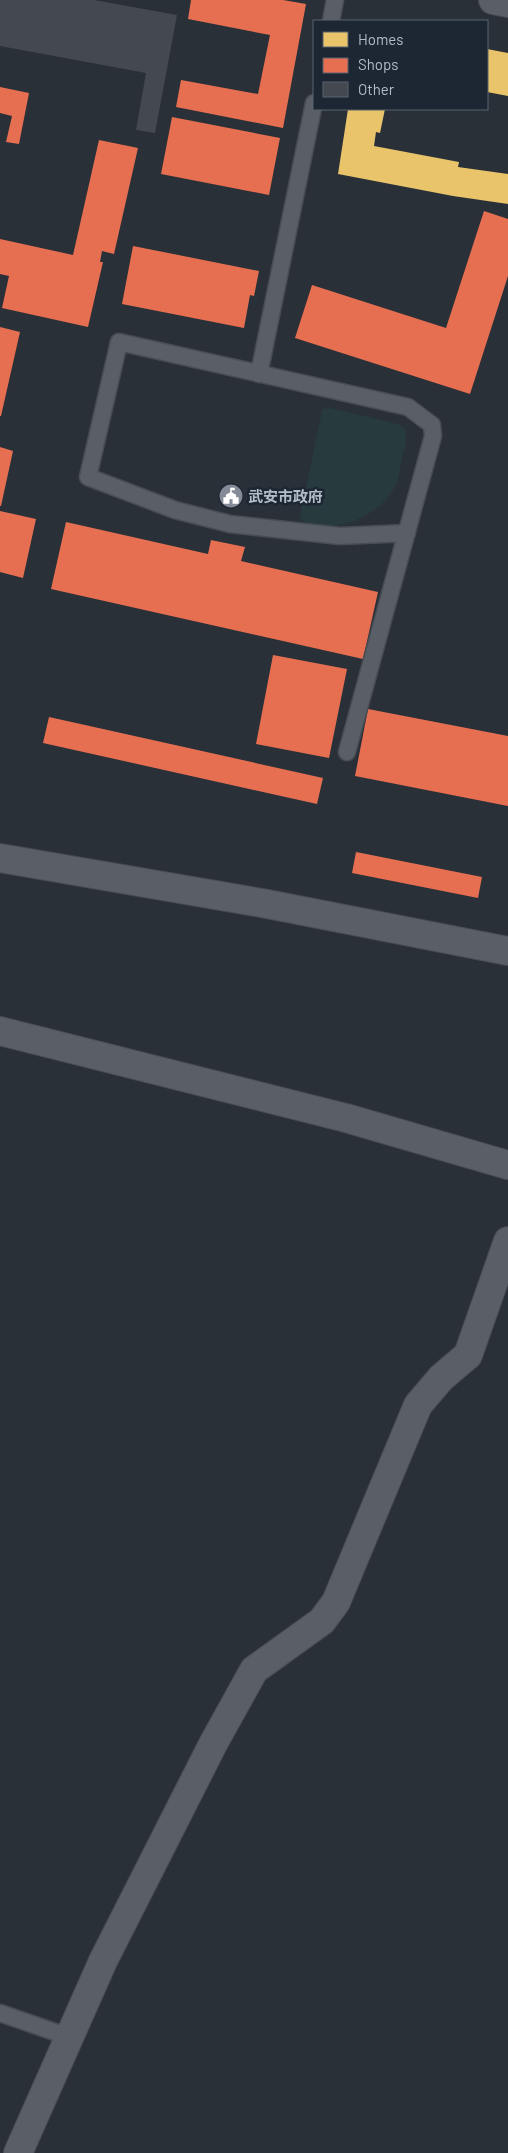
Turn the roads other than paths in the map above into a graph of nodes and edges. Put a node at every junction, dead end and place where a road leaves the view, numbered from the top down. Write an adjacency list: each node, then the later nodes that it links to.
1 (335, 0): 4 (lane)
2 (493, 0): 3 (street)
3 (508, 3)
4 (331, 20)
5 (313, 108): 6 (lane)
6 (259, 374): 7 (lane); 7 (lane)
7 (407, 533): 8 (lane)
8 (347, 752)
9 (0, 858): 10 (street)
10 (508, 951)
11 (0, 1031): 12 (street)
12 (508, 1165)
13 (508, 1241): 15 (street)
14 (0, 2013): 15 (lane)
15 (69, 2037): 16 (street)
16 (18, 2153)

